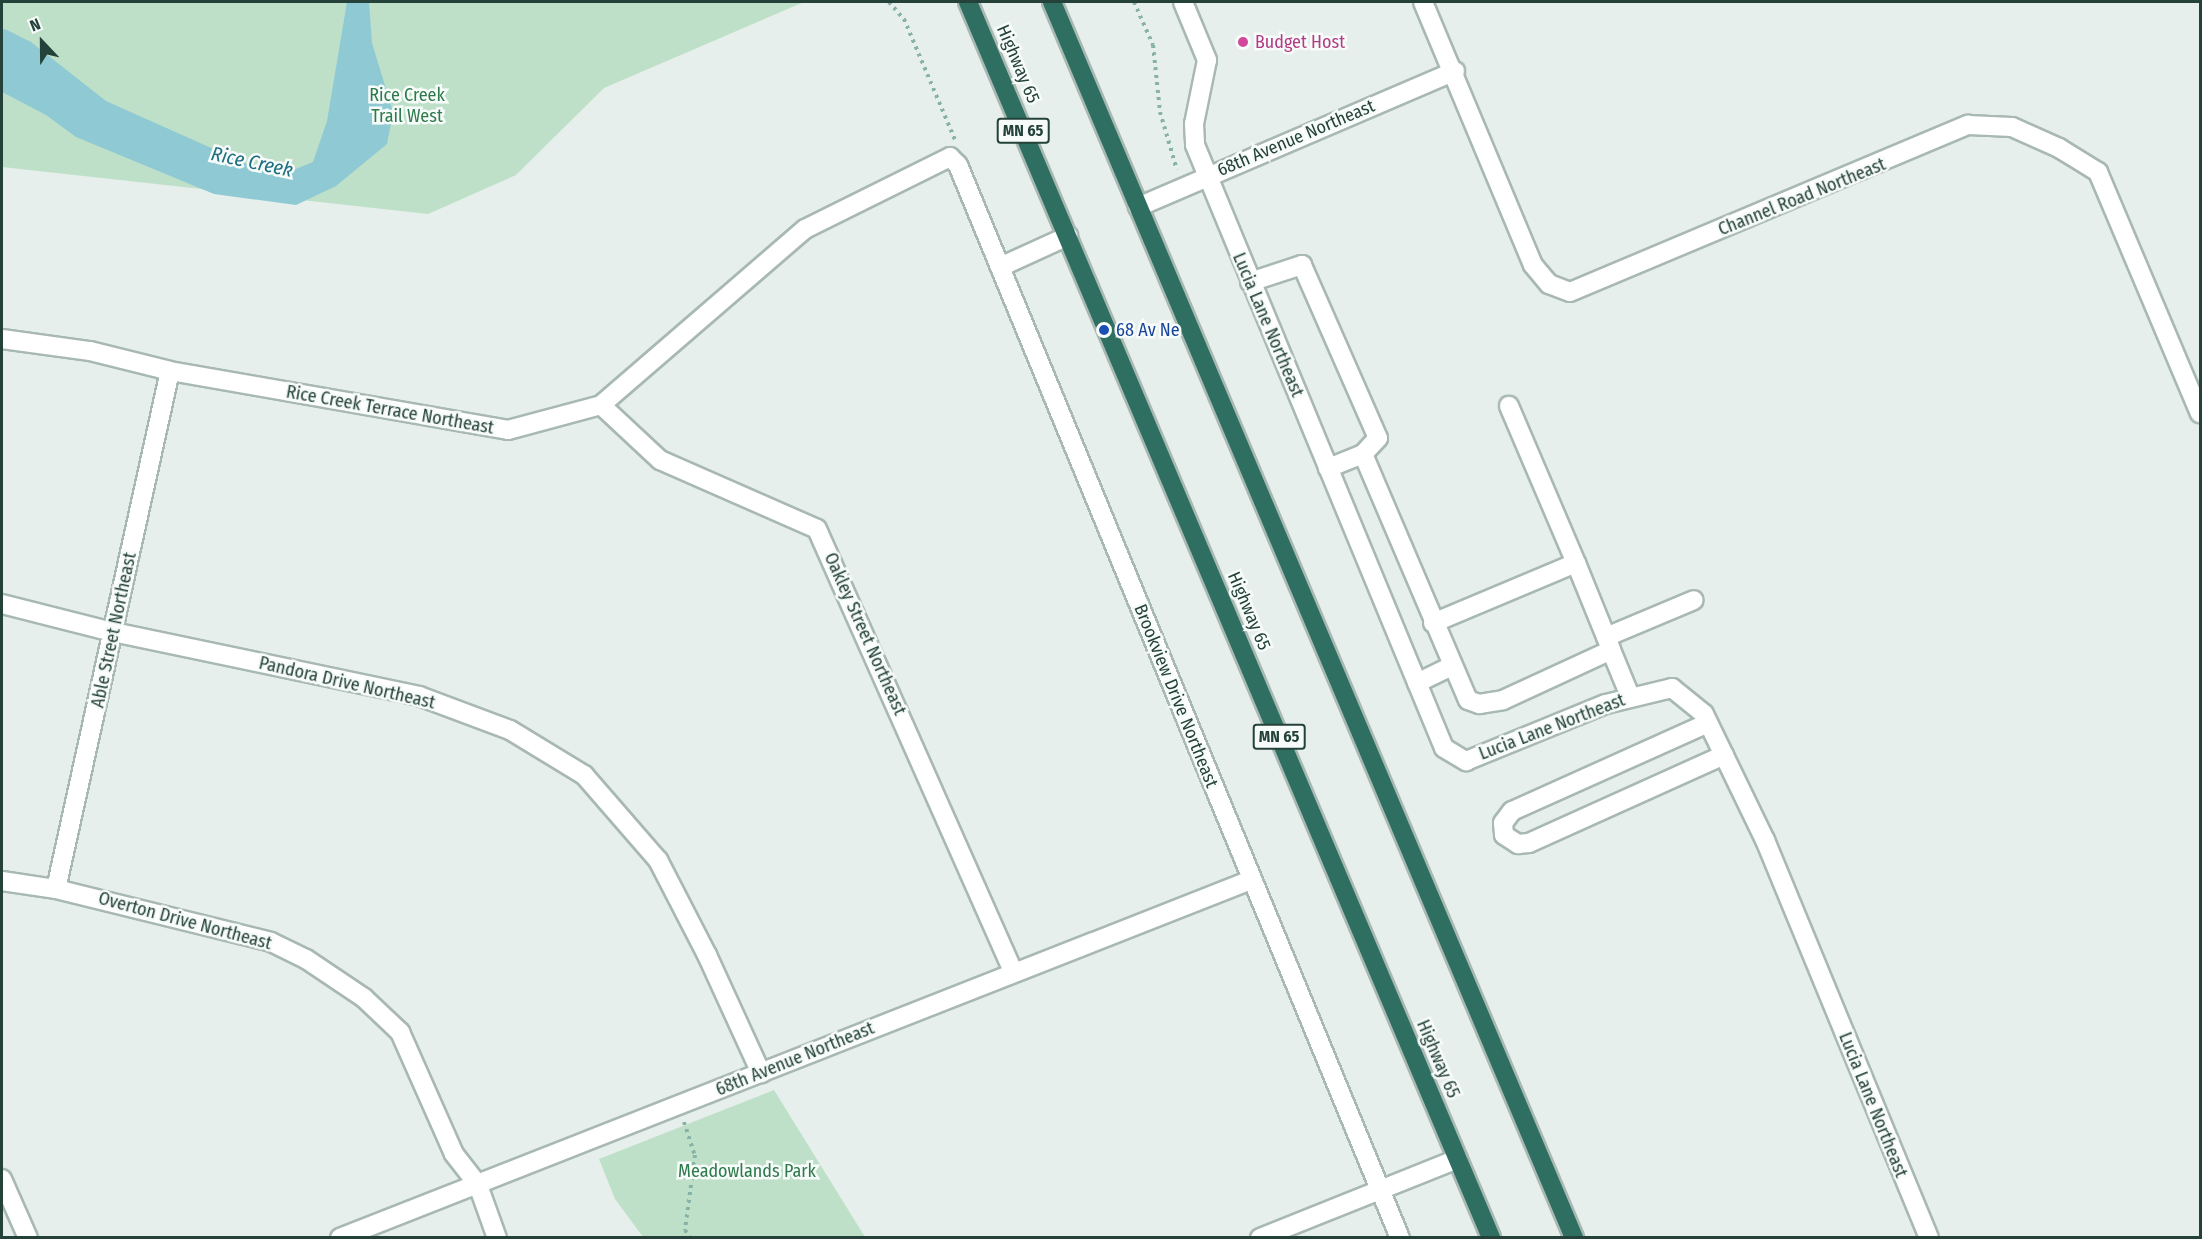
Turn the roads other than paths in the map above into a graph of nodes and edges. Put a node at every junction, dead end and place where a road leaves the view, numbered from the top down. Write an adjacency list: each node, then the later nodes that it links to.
1 (968, 2): 9 (highway, Highway 65 / MN 65)
2 (1052, 2): 8 (highway)
3 (1183, 2): 7 (street, Lucia Lane Northeast)
4 (1423, 2): 5 (street, Channel Road Northeast)
5 (1455, 71): 7 (street, 68th Avenue Northeast); 16 (street, Channel Road Northeast)
6 (950, 157): 10 (street, Brookview Drive Northeast); 14 (street, Rice Creek Terrace Northeast)
7 (1206, 175): 8 (street, 68th Avenue Northeast); 11 (street, Lucia Lane Northeast)
8 (1138, 207): 45 (highway)
9 (1068, 236): 10 (street); 35 (highway, Highway 65 / MN 65)
10 (1000, 267): 30 (street, Brookview Drive Northeast)
11 (1250, 282): 17 (street); 18 (street, Lucia Lane Northeast)
12 (2, 339): 13 (street, Rice Creek Terrace Northeast)
13 (170, 371): 14 (street, Rice Creek Terrace Northeast); 23 (street, Able Street Northeast)
14 (601, 405): 33 (street, Oakley Street Northeast)
15 (1509, 406): 19 (street)
16 (2200, 413)
17 (1363, 454): 18 (street); 22 (street)
18 (1328, 468): 26 (street, Lucia Lane Northeast)
19 (1576, 563): 22 (street); 24 (street)
20 (1694, 600): 24 (street)
21 (2, 604): 23 (street, Pandora Drive Northeast)
22 (1434, 623): 25 (street)
23 (114, 632): 32 (street, Able Street Northeast); 34 (street, Pandora Drive Northeast)
24 (1609, 644): 25 (street); 27 (street)
25 (1452, 666): 26 (street)
26 (1417, 682): 27 (street, Lucia Lane Northeast)
27 (1630, 696): 28 (street, Lucia Lane Northeast)
28 (1708, 723): 29 (street, Lucia Lane Northeast); 29 (street)
29 (1724, 755): 46 (street, Lucia Lane Northeast)
30 (1251, 880): 33 (street, 68th Avenue Northeast); 38 (street, Brookview Drive Northeast)
31 (2, 881): 32 (street, Overton Drive Northeast)
32 (56, 889): 37 (street, Overton Drive Northeast)
33 (1013, 971): 34 (street, 68th Avenue Northeast)
34 (761, 1073): 37 (street, 68th Avenue Northeast)
35 (1458, 1159): 38 (street); 44 (highway, Highway 65 / MN 65)
36 (2, 1179): 39 (street)
37 (478, 1185): 40 (street, 68th Avenue Northeast); 41 (street, Overton Drive Northeast)
38 (1380, 1190): 42 (street); 43 (street, Brookview Drive Northeast)
39 (28, 1238)
40 (340, 1238)
41 (497, 1238)
42 (1260, 1238)
43 (1400, 1238)
44 (1491, 1238)
45 (1574, 1238)
46 (1929, 1238)

